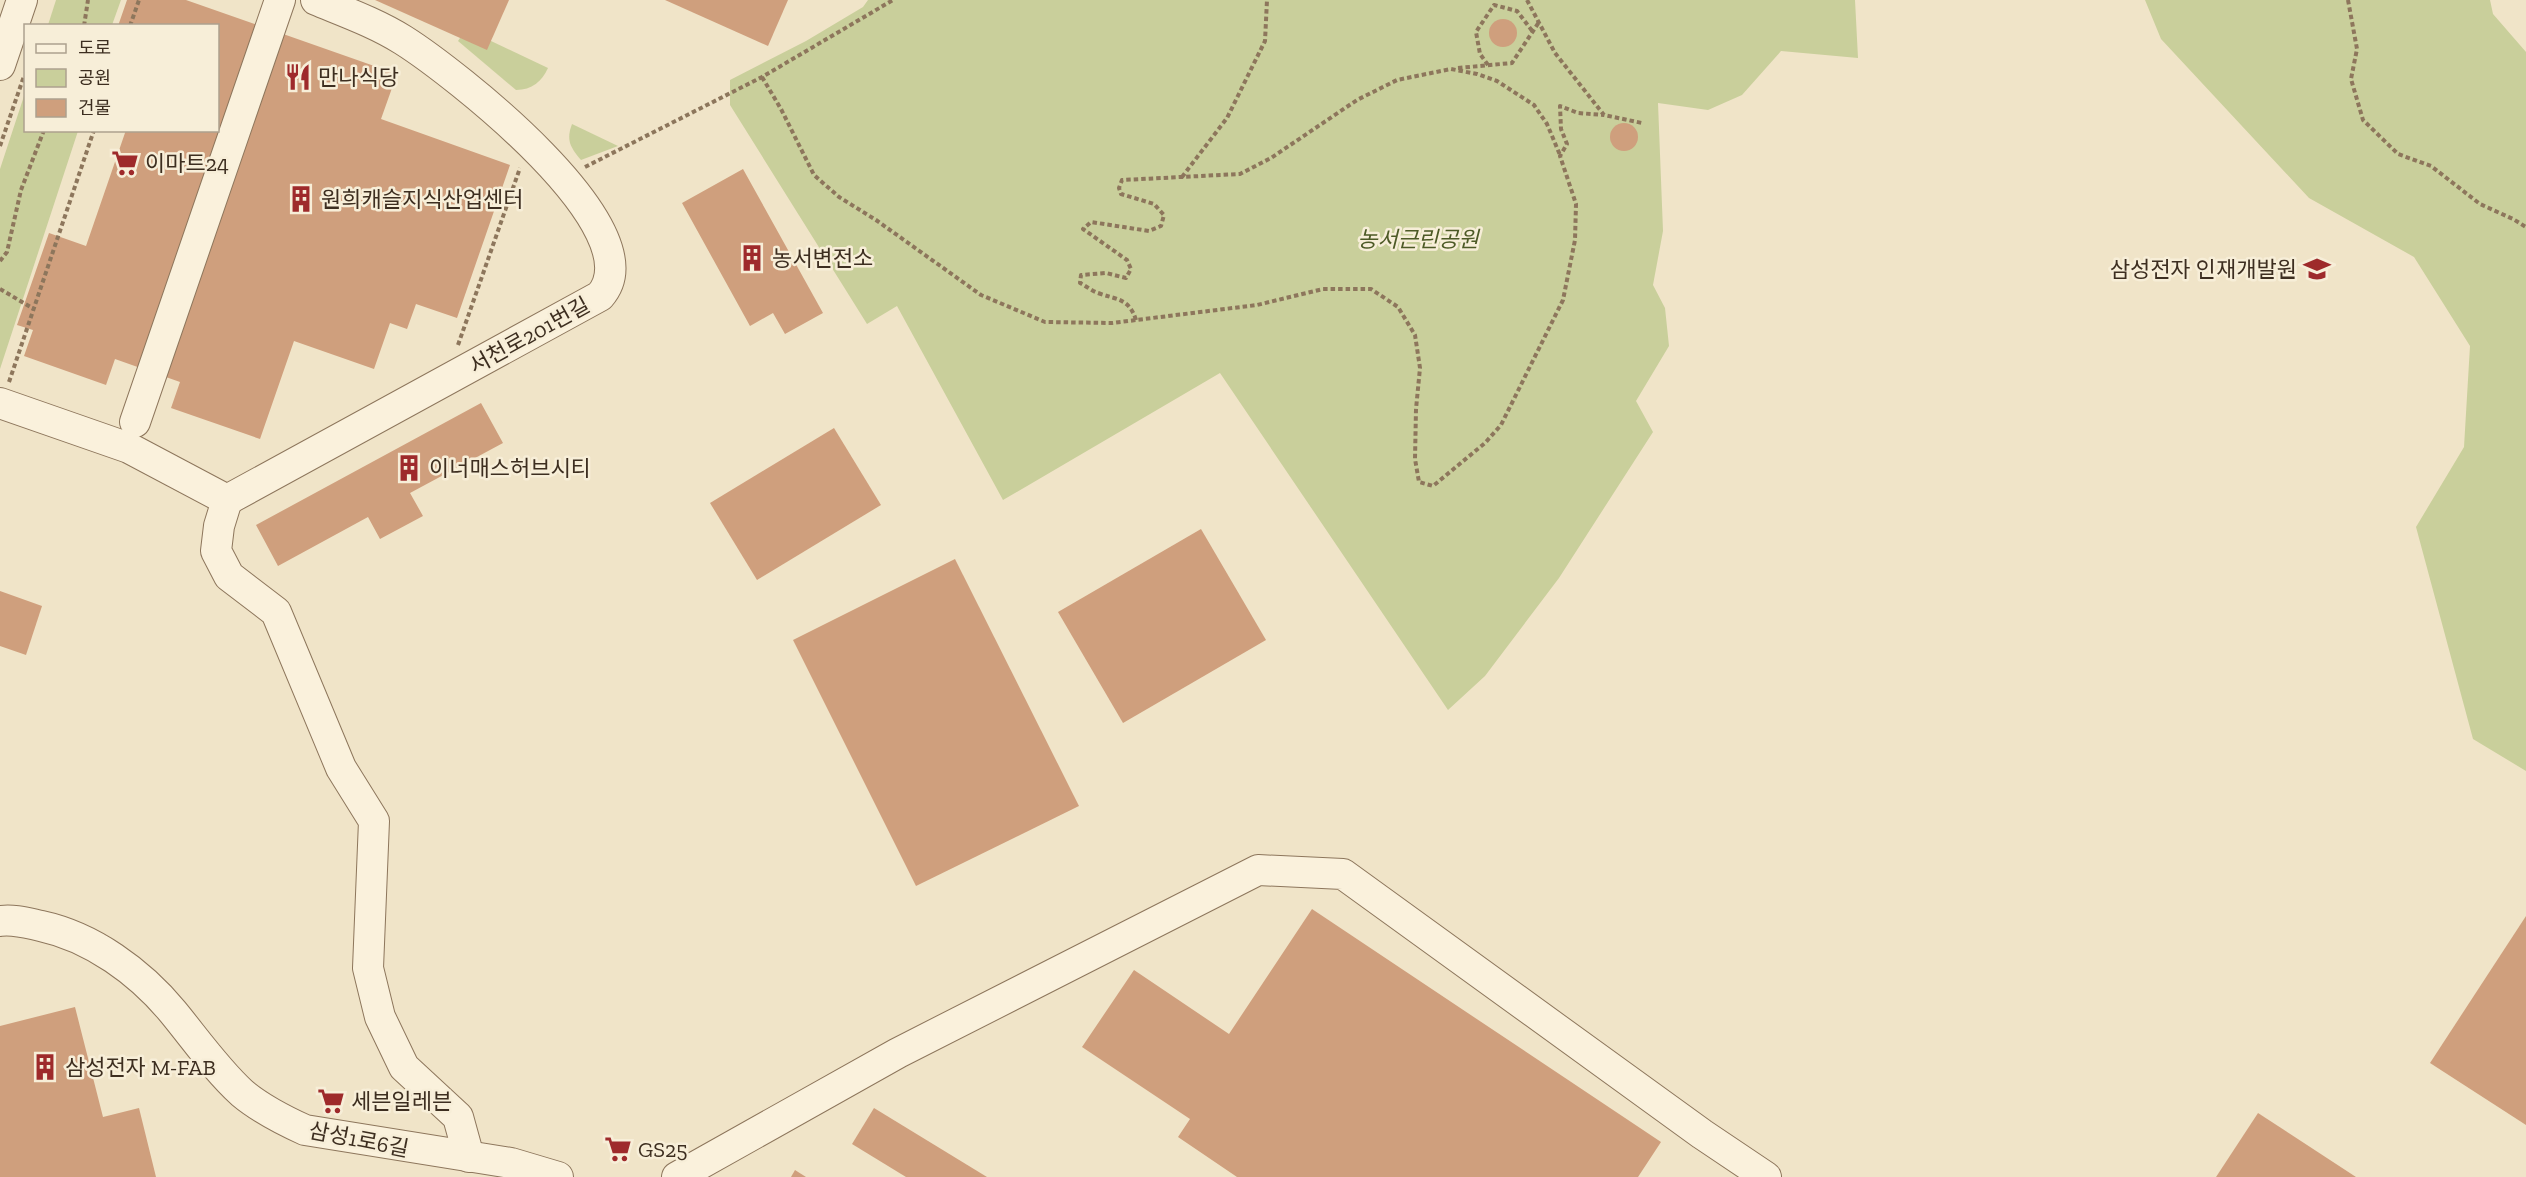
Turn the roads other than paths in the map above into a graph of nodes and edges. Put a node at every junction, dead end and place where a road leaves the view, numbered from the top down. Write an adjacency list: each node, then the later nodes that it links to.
1 (22, 0): 4 (street)
2 (280, 0): 6 (street)
3 (316, 0): 7 (street, 서천로201번길)
4 (0, 64)
5 (3, 396): 7 (street)
6 (135, 422)
7 (227, 501): 9 (street)
8 (0, 921): 9 (street, 삼성1로6길)
9 (469, 1157): 10 (street, 삼성1로6길)
10 (558, 1177)
11 (677, 1177): 12 (street)
12 (1766, 1177)

